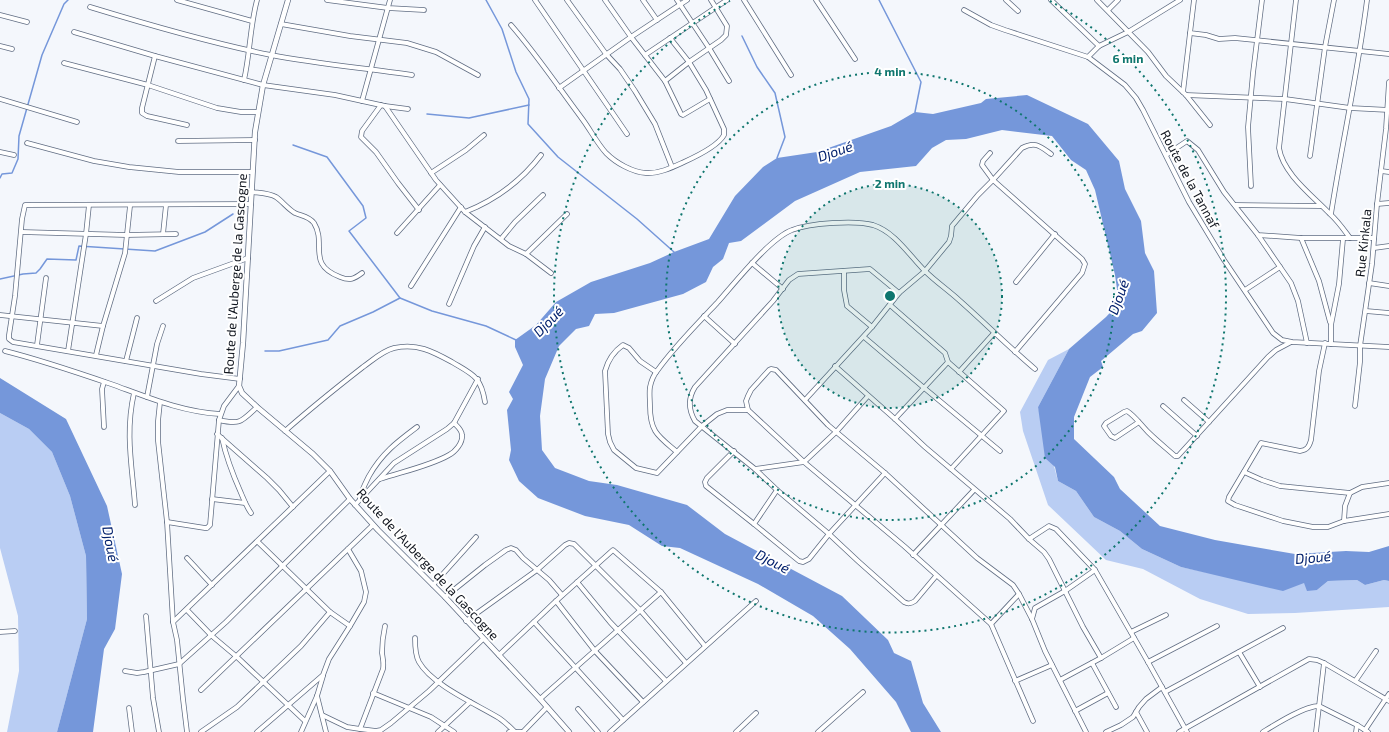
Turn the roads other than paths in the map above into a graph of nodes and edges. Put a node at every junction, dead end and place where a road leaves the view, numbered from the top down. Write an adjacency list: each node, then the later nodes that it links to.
1 (177, 0): 36 (street)
2 (257, 0): 36 (street)
3 (288, 0): 39 (street, Route de l'Auberge de la Gascogne)
4 (327, 0): 28 (street)
5 (390, 0): 28 (street)
6 (567, 0): 56 (street)
7 (605, 0): 44 (street)
8 (643, 0): 35 (street)
9 (677, 0): 26 (street)
10 (687, 0): 26 (street)
11 (711, 0): 29 (street)
12 (727, 0): 29 (street)
13 (744, 0): 69 (street)
14 (816, 0): 62 (street)
15 (1006, 0): 33 (street)
16 (1051, 0): 50 (street)
17 (1097, 0): 32 (street)
18 (1118, 0): 32 (street)
19 (1180, 0): 42 (street)
20 (1194, 0): 43 (street)
21 (1262, 0): 47 (street)
22 (1296, 0): 48 (street)
23 (1334, 0): 51 (street)
24 (1367, 0): 55 (street)
25 (538, 1): 66 (street)
26 (680, 5): 35 (street); 38 (street)
27 (90, 7): 54 (street)
28 (388, 8): 30 (street); 46 (street)
29 (716, 8): 38 (street); 52 (street)
30 (424, 10)
31 (964, 10): 61 (street, Route de la Tannaf)
32 (1108, 10): 42 (street)
33 (1018, 11)
34 (0, 15): 37 (street)
35 (657, 20): 44 (street)
36 (252, 21): 54 (street)
37 (27, 22)
38 (692, 23): 45 (street); 52 (street)
39 (281, 24): 46 (street); 58 (street, Route de l'Auberge de la Gascogne)
40 (511, 25): 76 (street)
41 (74, 32): 60 (street)
42 (1128, 32): 50 (street); 77 (street)
43 (1190, 33): 47 (street); 77 (street)
44 (631, 37): 56 (street); 59 (street)
45 (670, 38): 59 (street); 63 (street)
46 (378, 39): 65 (street); 68 (street)
47 (1257, 41): 48 (street); 78 (street)
48 (1291, 44): 51 (street); 81 (street)
49 (0, 46): 53 (street)
50 (1099, 46): 61 (street)
51 (1326, 47): 55 (street); 83 (street)
52 (709, 48): 63 (street); 72 (street)
53 (12, 50)
54 (249, 50): 58 (street); 70 (street)
55 (1358, 51): 57 (street); 85 (street)
56 (606, 54): 66 (street); 104 (street)
57 (1389, 54)
58 (272, 55): 65 (street); 75 (street, Route de l'Auberge de la Gascogne)
59 (645, 55): 71 (street)
60 (155, 56): 70 (street); 74 (street)
61 (1088, 57): 102 (street, Route de la Tannaf)
62 (855, 59)
63 (688, 62): 71 (street); 80 (street)
64 (64, 63): 74 (street)
65 (370, 69): 67 (street); 82 (street)
66 (584, 70): 76 (street); 92 (street)
67 (412, 75)
68 (478, 75)
69 (791, 75)
70 (244, 80): 75 (street)
71 (665, 80): 80 (street)
72 (729, 81)
73 (1389, 82): 87 (street, Rue Kinkala)
74 (148, 85): 88 (street); 90 (street)
75 (263, 85): 82 (street); 88 (street, Route de l'Auberge de la Gascogne)
76 (559, 88): 104 (street)
77 (1185, 93): 78 (street); 91 (street)
78 (1250, 98): 81 (street); 111 (street)
79 (0, 99): 89 (street)
80 (710, 99): 104 (street)
81 (1285, 99): 83 (street); 121 (street)
82 (362, 101): 84 (street)
83 (1317, 103): 85 (street); 103 (street)
84 (383, 105): 86 (street); 108 (street); 123 (street)
85 (1350, 108): 87 (street); 126 (street)
86 (408, 110)
87 (1388, 110): 105 (street, Rue Kinkala)
88 (258, 112): 95 (street, Route de l'Auberge de la Gascogne)
89 (77, 122)
90 (187, 125)
91 (1210, 125)
92 (626, 134)
93 (484, 135): 108 (street)
94 (178, 140): 95 (street)
95 (254, 140): 106 (street, Route de l'Auberge de la Gascogne)
96 (27, 144): 106 (street)
97 (0, 152): 100 (street)
98 (990, 153): 109 (street)
99 (1051, 154): 109 (street)
100 (14, 155)
101 (541, 155): 124 (street)
102 (1166, 156): 119 (street); 157 (street, Route de la Tannaf)
103 (1310, 156)
104 (672, 167)
105 (1381, 171): 107 (street); 116 (street, Rue Kinkala)
106 (252, 172): 112 (street, Route de l'Auberge de la Gascogne)
107 (1389, 172)
108 (431, 173): 110 (street)
109 (993, 180): 133 (street); 148 (street)
110 (440, 185): 122 (street); 123 (street)
111 (1251, 186)
112 (252, 192): 115 (street, Route de l'Auberge de la Gascogne); 149 (street)
113 (543, 195): 139 (street)
114 (1389, 203): 116 (street)
115 (251, 204): 118 (street); 144 (street, Route de l'Auberge de la Gascogne)
116 (1377, 204): 138 (street, Rue Kinkala)
117 (89, 205): 120 (street); 128 (street); 130 (street)
118 (166, 205): 120 (street); 131 (street)
119 (1234, 205): 121 (street); 135 (street)
120 (130, 206): 134 (street)
121 (1321, 206): 126 (street)
122 (461, 207): 124 (street); 154 (street)
123 (419, 210): 129 (street)
124 (465, 212): 127 (street)
125 (567, 214): 143 (street)
126 (1331, 214): 137 (street)
127 (485, 227): 139 (street); 160 (street)
128 (22, 232): 130 (street); 165 (street)
129 (397, 233)
130 (86, 234): 134 (street); 169 (street)
131 (163, 234): 132 (street); 134 (street)
132 (176, 234)
133 (1055, 234): 152 (street); 186 (street)
134 (126, 235): 171 (street)
135 (1258, 235): 136 (street); 146 (street)
136 (1301, 238): 140 (street); 170 (street)
137 (1350, 238): 138 (street); 140 (street)
138 (1374, 238): 142 (street, Rue Kinkala)
139 (501, 239): 143 (street)
140 (1343, 239): 170 (street)
141 (1389, 246): 142 (street)
142 (1374, 248): 153 (street, Rue Kinkala)
143 (526, 254): 150 (street)
144 (248, 258): 159 (street); 195 (street, Route de l'Auberge de la Gascogne)
145 (752, 263): 148 (street); 156 (street); 166 (street)
146 (1280, 267): 157 (street); 177 (street)
147 (844, 271): 156 (street); 158 (street); 173 (street)
148 (925, 271): 158 (street); 174 (street)
149 (362, 273)
150 (550, 273)
151 (46, 278): 168 (street)
152 (1016, 282)
153 (1369, 284): 155 (street); 162 (street, Rue Kinkala)
154 (411, 286)
155 (1389, 286)
156 (783, 288): 179 (street)
157 (1245, 290): 176 (street, Route de la Tannaf)
158 (899, 293): 161 (street)
159 (156, 301)
160 (449, 304)
161 (890, 305): 173 (street); 189 (street)
162 (1366, 311): 163 (street); 182 (street, Rue Kinkala)
163 (1389, 313)
164 (0, 315): 165 (street)
165 (11, 316): 168 (street); 181 (street)
166 (704, 316): 179 (street); 193 (street)
167 (137, 318): 188 (street)
168 (41, 320): 169 (street); 181 (street)
169 (73, 322): 171 (street); 185 (street)
170 (1331, 325): 180 (street)
171 (103, 326): 187 (street)
172 (163, 326): 190 (street)
173 (872, 327): 175 (street)
174 (996, 335): 186 (street); 194 (street)
175 (864, 337): 191 (street); 199 (street)
176 (1292, 342): 177 (street, Route de la Tannaf); 215 (street)
177 (1307, 343): 178 (street, Route de la Tannaf)
178 (1325, 343): 180 (street, Route de la Tannaf); 233 (street)
179 (734, 344): 218 (street)
180 (1331, 344): 182 (street, Route de la Tannaf)
181 (37, 345): 185 (street)
182 (1360, 346): 183 (street, Route de la Tannaf); 208 (street, Rue Kinkala)
183 (1389, 347)
184 (5, 351): 197 (street)
185 (68, 351): 187 (street)
186 (1015, 352): 192 (street)
187 (96, 355): 188 (street)
188 (126, 361): 190 (street)
189 (948, 362): 194 (street); 199 (street)
190 (153, 365): 195 (street); 202 (street)
191 (835, 366): 201 (street); 203 (street)
192 (1035, 369)
193 (656, 372): 228 (street); 228 (street)
194 (959, 372): 223 (street)
195 (240, 379): 198 (street, Route de l'Auberge de la Gascogne)
196 (478, 379): 206 (street); 216 (street); 221 (street)
197 (104, 382): 200 (street); 219 (street)
198 (239, 386): 209 (street, Route de l'Auberge de la Gascogne); 211 (street)
199 (923, 388): 212 (street); 223 (street)
200 (134, 392): 202 (street); 246 (street)
201 (868, 396): 212 (street); 220 (street)
202 (147, 397): 205 (street)
203 (805, 400): 210 (street); 220 (street)
204 (1184, 400): 215 (street)
205 (160, 402): 211 (street); 251 (street)
206 (485, 402)
207 (1163, 406): 224 (street)
208 (1355, 406)
209 (257, 408): 213 (street); 221 (street, Route de l'Auberge de la Gascogne)
210 (748, 410): 218 (street); 229 (street)
211 (220, 414): 213 (street)
212 (895, 419): 231 (street)
213 (219, 420): 222 (street)
214 (1139, 422): 214 (street); 224 (street)
215 (1209, 422): 224 (street)
216 (454, 423): 235 (street); 235 (street)
217 (418, 426): 242 (street)
218 (702, 426): 226 (street); 228 (street)
219 (104, 427)
220 (837, 431): 229 (street); 234 (street)
221 (285, 432): 232 (street, Route de l'Auberge de la Gascogne)
222 (217, 434): 225 (street); 240 (street)
223 (982, 436): 227 (street); 231 (street)
224 (1197, 436)
225 (222, 438): 243 (street); 247 (street)
226 (734, 451): 230 (street); 252 (street)
227 (1000, 451)
228 (678, 452)
229 (804, 462): 230 (street); 245 (street)
230 (755, 469): 237 (street)
231 (951, 469): 238 (street)
232 (330, 471): 241 (street, Route de l'Auberge de la Gascogne); 247 (street)
233 (1244, 472): 239 (street); 250 (street)
234 (885, 473): 245 (street); 253 (street)
235 (379, 479): 242 (street)
236 (1389, 483): 239 (street)
237 (777, 490): 252 (street); 255 (street)
238 (974, 490): 253 (street); 257 (street)
239 (1350, 493): 250 (street)
240 (212, 499): 243 (street); 251 (street)
241 (350, 499): 244 (street, Route de l'Auberge de la Gascogne); 263 (street)
242 (360, 500): 244 (street)
243 (244, 503): 248 (street)
244 (355, 504): 254 (street, Route de l'Auberge de la Gascogne)
245 (855, 504): 255 (street); 260 (street)
246 (135, 505)
247 (293, 507): 258 (street)
248 (251, 513)
249 (1389, 514): 250 (street)
250 (1344, 521)
251 (167, 522): 287 (street)
252 (754, 524): 255 (street)
253 (942, 524): 260 (street); 273 (street)
254 (373, 525): 259 (street); 269 (street, Route de l'Auberge de la Gascogne)
255 (829, 534): 266 (street)
256 (476, 537): 269 (street)
257 (1029, 539): 265 (street); 271 (street)
258 (258, 542): 263 (street); 268 (street)
259 (348, 549): 270 (street); 290 (street)
260 (913, 555): 266 (street)
261 (187, 558): 268 (street)
262 (596, 565): 264 (street); 267 (street); 272 (street); 281 (street)
263 (282, 566): 270 (street); 298 (street)
264 (537, 570): 274 (street); 275 (street); 286 (street)
265 (1095, 570): 271 (street); 297 (street)
266 (936, 576): 289 (street)
267 (577, 582): 274 (street); 294 (street)
268 (212, 585): 280 (street)
269 (433, 585): 275 (street, Route de l'Auberge de la Gascogne)
270 (307, 590): 282 (street); 307 (street)
271 (1065, 590): 279 (street); 308 (street)
272 (661, 592): 281 (street); 302 (street)
273 (1019, 594): 278 (street); 289 (street)
274 (562, 595): 276 (street)
275 (445, 598): 286 (street, Route de l'Auberge de la Gascogne)
276 (556, 601): 288 (street); 303 (street)
277 (756, 601): 302 (street)
278 (1025, 606): 279 (street); 285 (street)
279 (1035, 608): 285 (street)
280 (187, 610): 287 (street); 298 (street)
281 (640, 610): 294 (street); 310 (street)
282 (330, 612): 290 (street); 323 (street)
283 (1166, 615): 297 (street)
284 (146, 616): 317 (street)
285 (1032, 619): 314 (street)
286 (466, 621): 301 (street, Route de l'Auberge de la Gascogne)
287 (174, 622): 313 (street)
288 (534, 622): 306 (street); 315 (street)
289 (991, 624): 322 (street)
290 (350, 626): 318 (street)
291 (385, 626): 330 (street)
292 (1217, 626): 309 (street)
293 (1284, 628): 305 (street)
294 (617, 629): 303 (street); 321 (street)
295 (15, 631): 296 (street)
296 (0, 632)
297 (1131, 632): 300 (street)
298 (212, 636): 307 (street); 313 (street)
299 (415, 638): 324 (street)
300 (1134, 638): 308 (street); 309 (street)
301 (483, 639): 306 (street, Route de l'Auberge de la Gascogne); 324 (street)
302 (706, 646): 310 (street)
303 (595, 650): 315 (street); 337 (street)
304 (1376, 651): 320 (street)
305 (1239, 652): 326 (street); 329 (street)
306 (499, 655): 334 (street, Route de l'Auberge de la Gascogne)
307 (237, 657): 323 (street); 327 (street)
308 (1101, 658): 311 (street)
309 (1148, 662): 325 (street)
310 (686, 663): 321 (street)
311 (1092, 663): 319 (street); 331 (street)
312 (1324, 663): 320 (street); 326 (street); 339 (street)
313 (179, 664): 317 (street); 359 (street)
314 (1052, 665): 319 (street); 322 (street)
315 (576, 668): 334 (street); 349 (street)
316 (125, 671): 317 (street)
317 (150, 671): 358 (street)
318 (323, 675): 333 (street); 338 (street)
319 (1060, 680): 345 (street)
320 (1356, 680): 335 (street)
321 (666, 681): 337 (street)
322 (1015, 681): 351 (street)
323 (262, 682): 338 (street); 360 (street)
324 (438, 682): 336 (street); 340 (street)
325 (1162, 687): 329 (street); 346 (street)
326 (1260, 687): 355 (street)
327 (202, 690)
328 (863, 692): 373 (street)
329 (1166, 692): 355 (street)
330 (373, 693): 340 (street); 354 (street)
331 (1108, 693): 342 (street); 345 (street)
332 (1389, 694): 335 (street)
333 (317, 696): 348 (street); 350 (street)
334 (540, 699): 341 (street, Route de l'Auberge de la Gascogne)
335 (1387, 700): 356 (street)
336 (470, 702): 353 (street); 367 (street)
337 (643, 702): 349 (street)
338 (287, 706): 350 (street); 361 (street)
339 (1319, 706): 352 (street); 378 (street); 379 (street)
340 (409, 707): 353 (street); 354 (street)
341 (547, 707): 368 (street); 369 (street, Route de l'Auberge de la Gascogne)
342 (1116, 707)
343 (129, 708): 357 (street)
344 (578, 709): 370 (street)
345 (1075, 711): 374 (street)
346 (1136, 712): 375 (street); 376 (street)
347 (756, 713): 372 (street)
348 (322, 715): 354 (street); 363 (street)
349 (623, 720): 371 (street)
350 (305, 721): 362 (street)
351 (1033, 721)
352 (1357, 725): 356 (street); 380 (street)
353 (444, 726): 364 (street); 365 (street)
354 (360, 728)
355 (1186, 730): 377 (street)
356 (1366, 731)
357 (132, 732)
358 (159, 732)
359 (188, 732)
360 (201, 732)
361 (256, 732)
362 (300, 732)
363 (326, 732)
364 (438, 732)
365 (454, 732)
366 (509, 732): 367 (street)
367 (515, 732): 368 (street)
368 (523, 732)
369 (569, 732)
370 (598, 732)
371 (610, 732)
372 (736, 732)
373 (818, 732)
374 (1086, 732)
375 (1106, 732)
376 (1147, 732)
377 (1179, 732)
378 (1263, 732)
379 (1316, 732)
380 (1356, 732)

